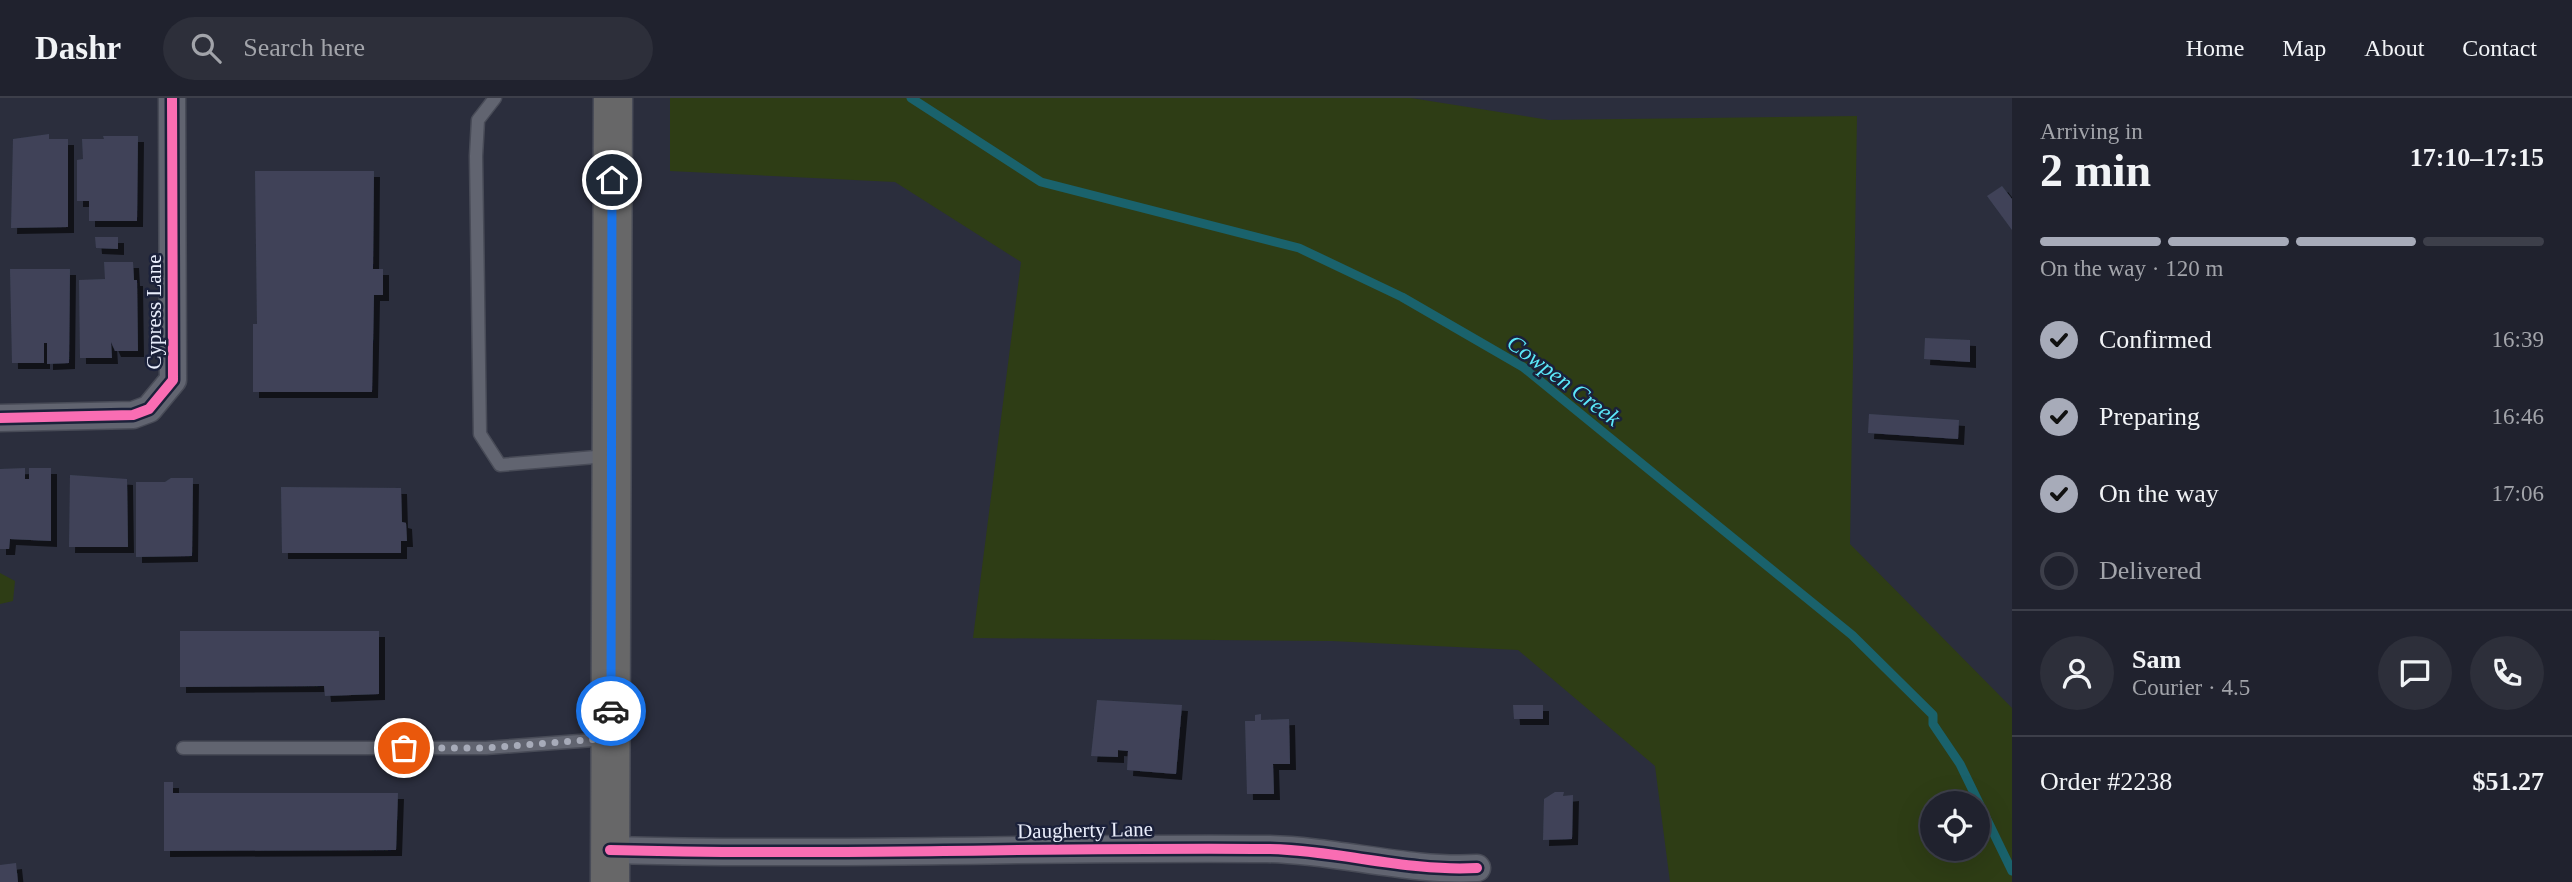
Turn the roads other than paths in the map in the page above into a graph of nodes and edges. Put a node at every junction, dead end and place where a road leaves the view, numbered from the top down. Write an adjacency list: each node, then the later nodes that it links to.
1 (172, 98): 4 (street, Cypress Lane)
2 (495, 98): 5 (lane)
3 (613, 98): 5 (main road)
4 (0, 418)
5 (611, 456): 6 (main road)
6 (611, 738): 7 (lane); 8 (main road)
7 (183, 748)
8 (610, 866): 9 (street, Daugherty Lane)
9 (1477, 868)

